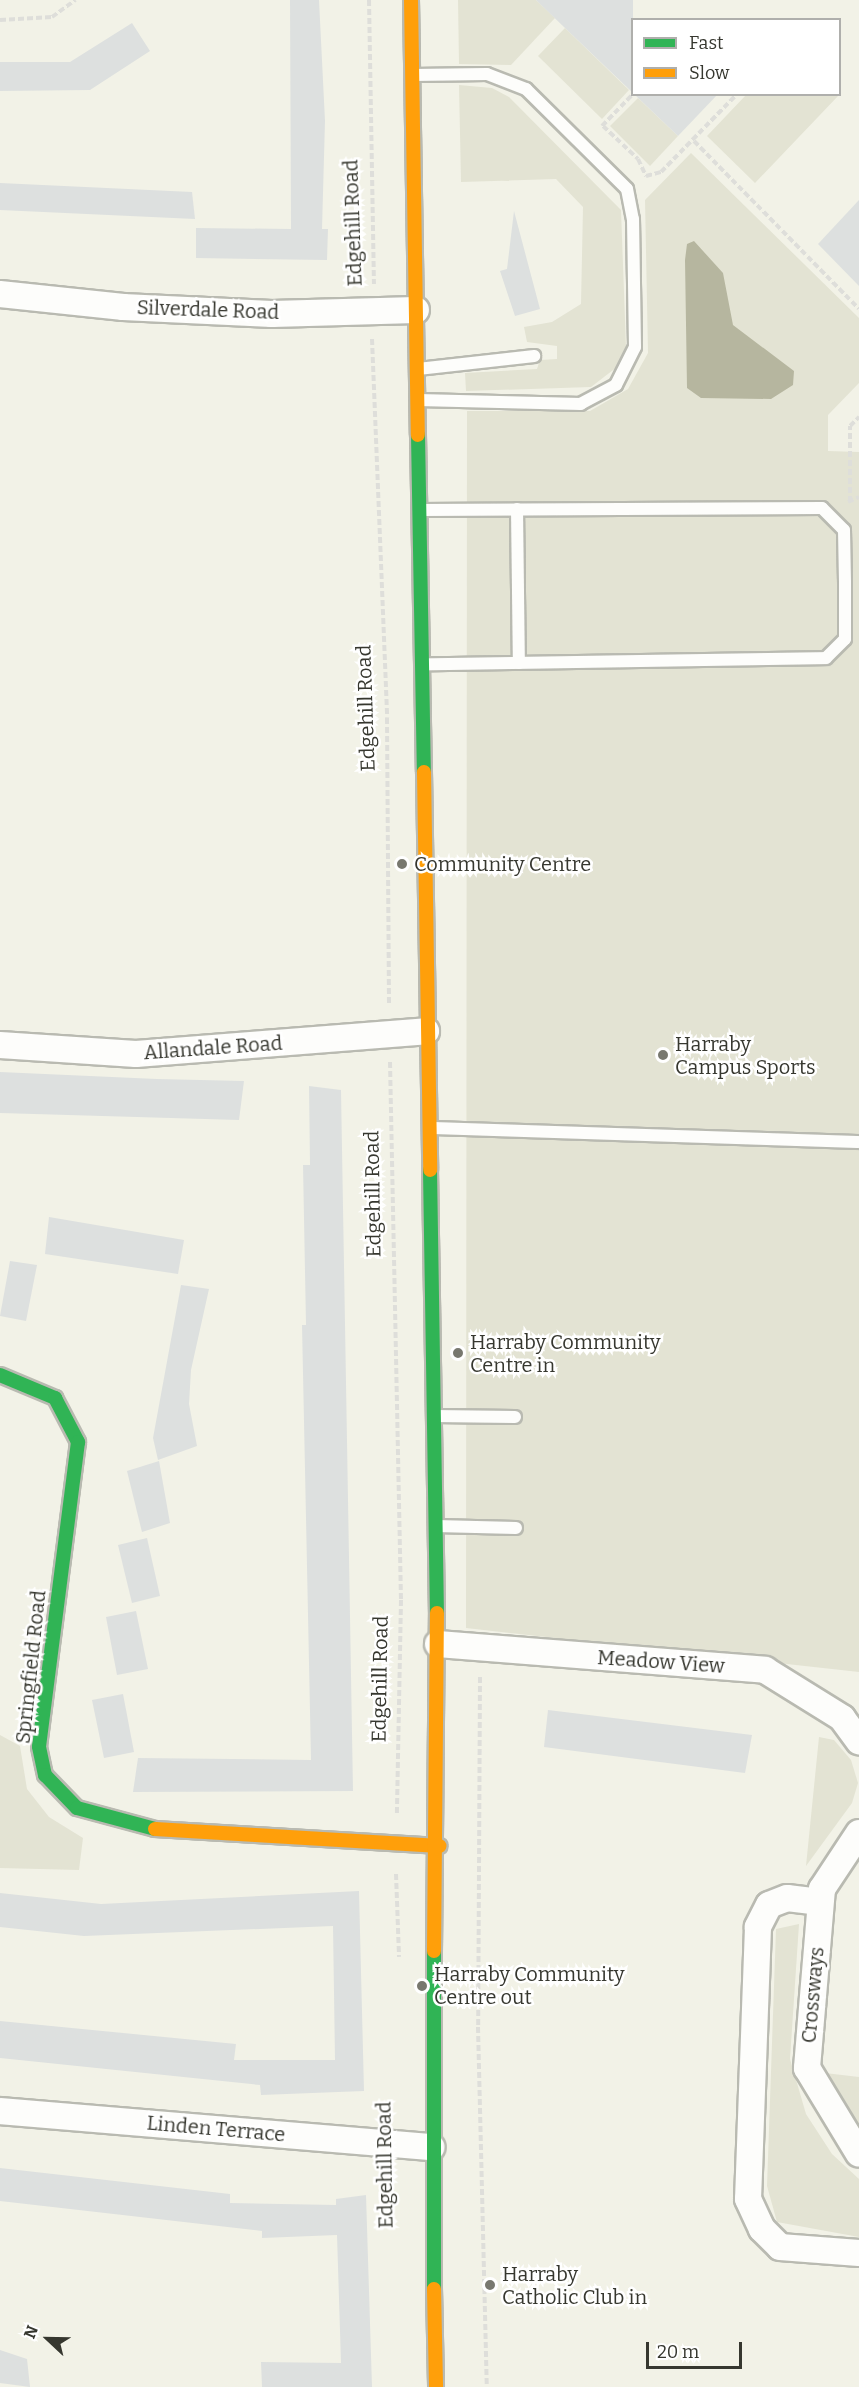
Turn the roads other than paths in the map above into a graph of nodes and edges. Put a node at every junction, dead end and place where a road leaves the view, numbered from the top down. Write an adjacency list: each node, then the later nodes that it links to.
1 (411, 0): 2 (street)
2 (412, 75): 4 (street); 7 (lane)
3 (0, 294): 4 (street, Silverdale Road)
4 (416, 309): 6 (street)
5 (534, 356): 6 (lane)
6 (417, 369): 7 (street)
7 (417, 400): 9 (street)
8 (518, 509): 9 (lane); 10 (lane); 10 (lane)
9 (420, 510): 11 (street)
10 (519, 663): 11 (lane)
11 (421, 664): 12 (street)
12 (426, 1031): 13 (street, Allandale Road); 14 (street)
13 (0, 1045)
14 (428, 1128): 15 (lane); 17 (street)
15 (859, 1142)
16 (0, 1375): 24 (street, Springfield Road)
17 (433, 1416): 18 (lane); 19 (street)
18 (515, 1417)
19 (435, 1526): 20 (lane); 21 (street)
20 (516, 1528)
21 (438, 1644): 22 (street, Meadow View); 24 (street)
22 (859, 1741)
23 (859, 1833): 25 (street, Crossways)
24 (439, 1845): 27 (street)
25 (820, 1902): 28 (street, Crossways); 29 (street)
26 (0, 2111): 27 (street, Linden Terrace)
27 (432, 2147): 30 (street)
28 (859, 2154)
29 (859, 2253)
30 (436, 2387)

